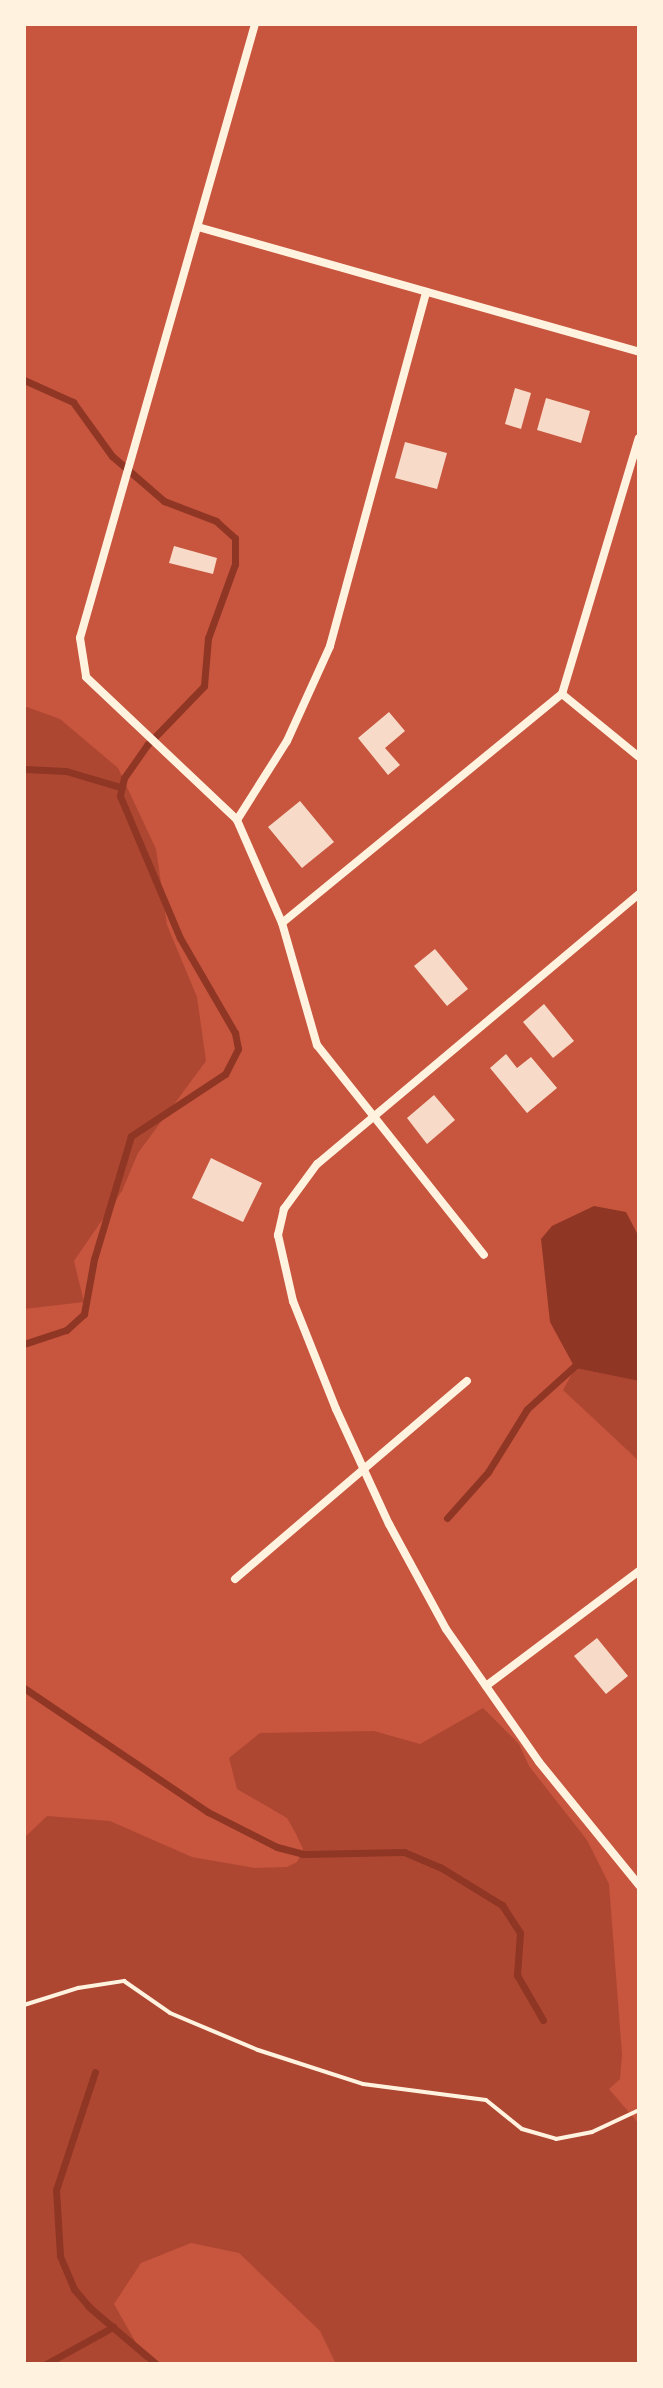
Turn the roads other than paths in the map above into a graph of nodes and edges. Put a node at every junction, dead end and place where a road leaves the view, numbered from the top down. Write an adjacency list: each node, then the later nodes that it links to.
1 (255, 24): 2 (street)
2 (198, 227): 3 (street); 8 (street)
3 (426, 292): 4 (street); 8 (street)
4 (639, 352)
5 (639, 438): 6 (street)
6 (562, 694): 7 (street); 10 (street)
7 (639, 757)
8 (237, 820): 10 (street)
9 (639, 894): 11 (street)
10 (282, 923): 11 (street)
11 (371, 1116): 12 (street); 14 (street)
12 (484, 1255)
13 (467, 1381): 14 (street)
14 (363, 1470): 16 (street); 17 (street)
15 (639, 1571): 17 (street)
16 (235, 1579)
17 (486, 1686): 18 (street)
18 (639, 1885)

